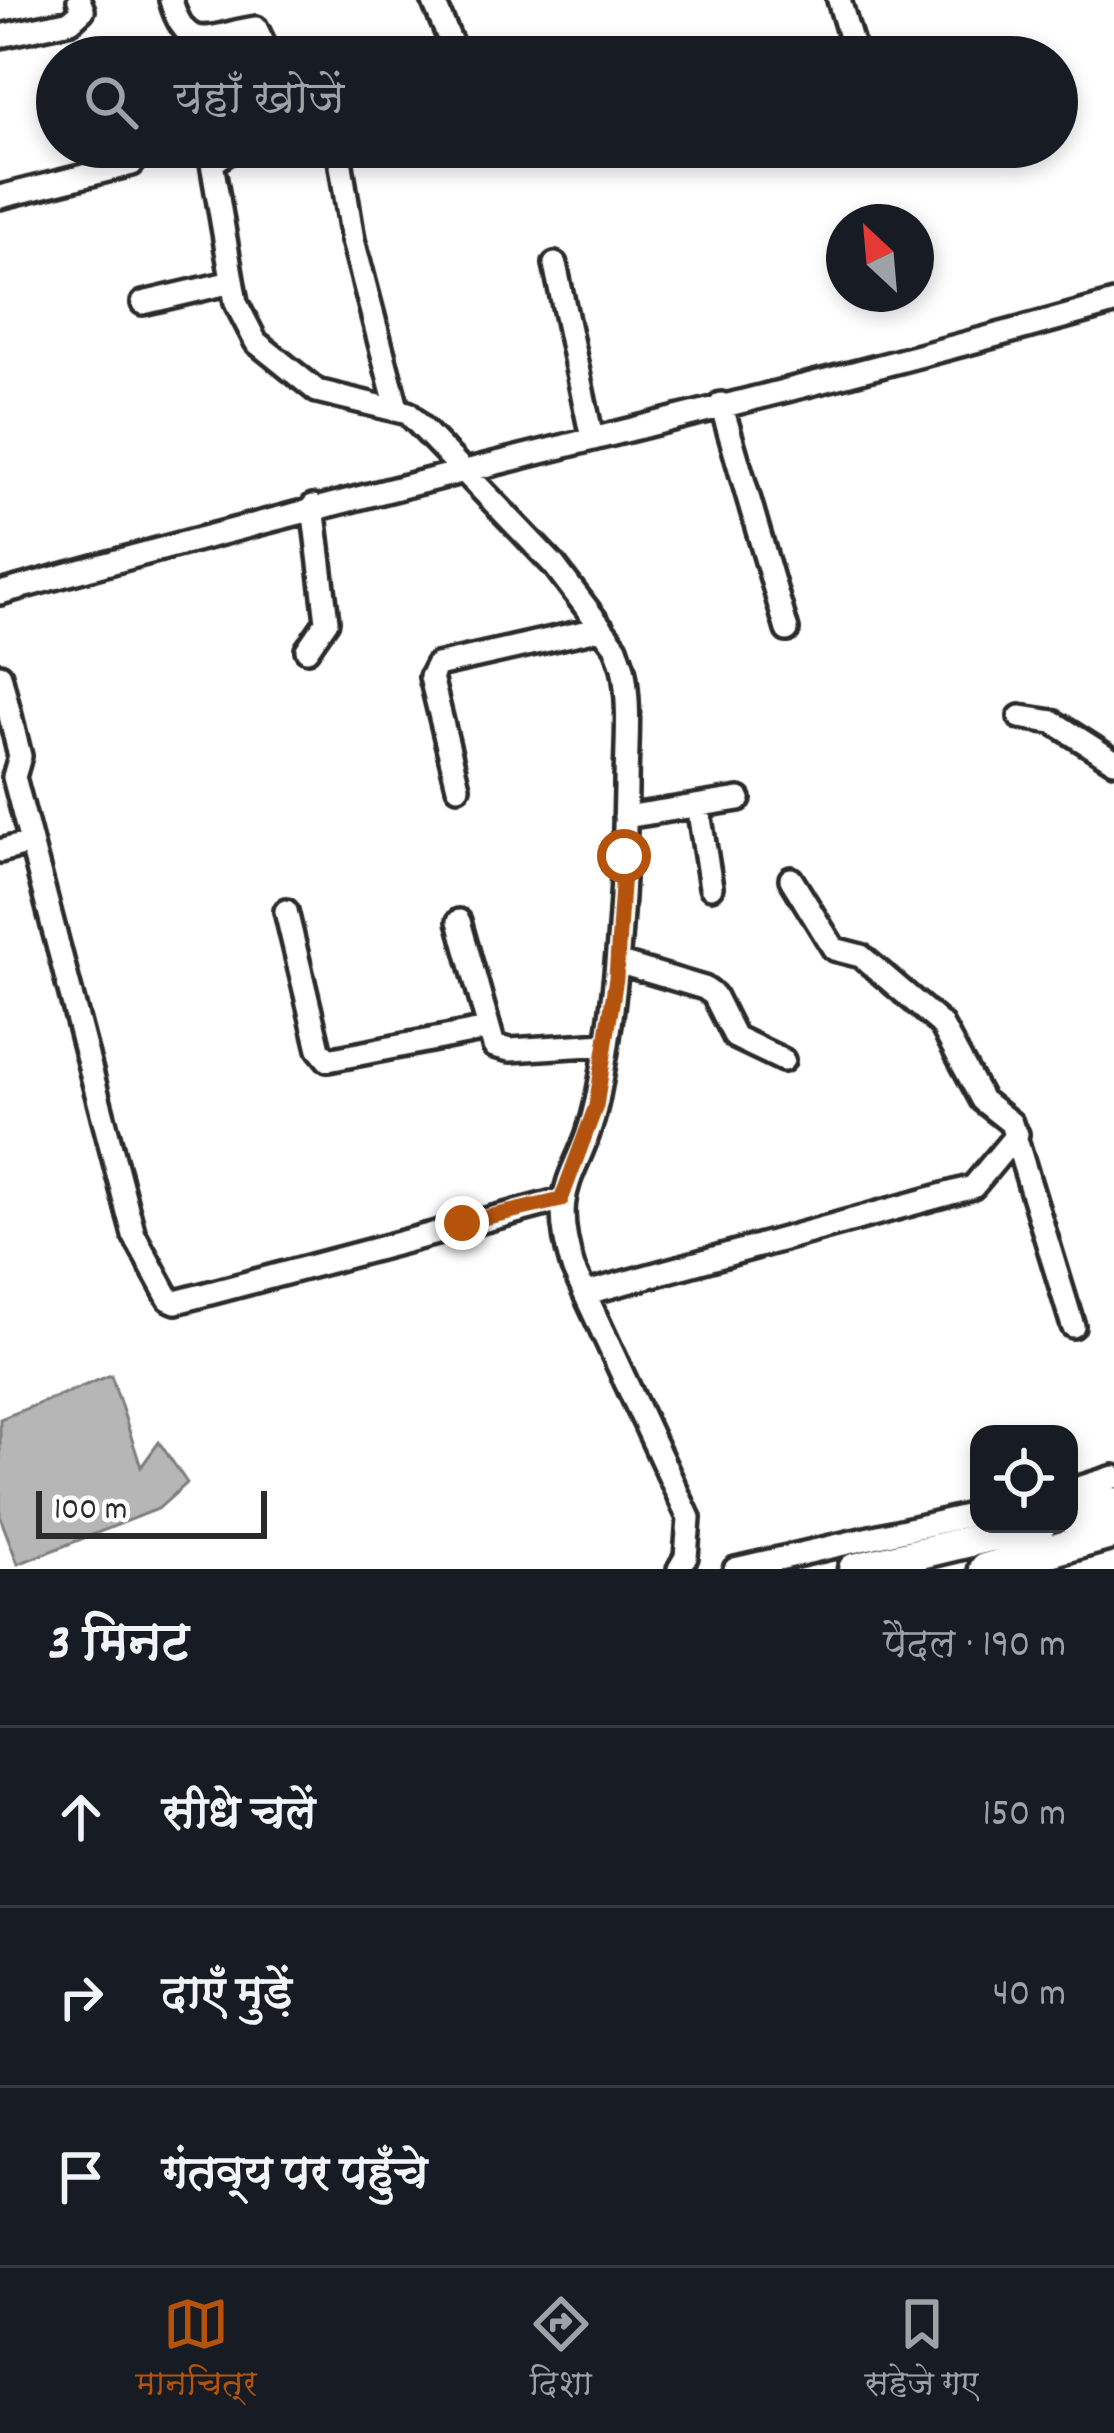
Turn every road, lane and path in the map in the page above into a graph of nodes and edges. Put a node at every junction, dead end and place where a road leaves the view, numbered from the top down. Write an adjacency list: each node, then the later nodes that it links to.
1 (80, 0): 5 (street)
2 (171, 0): 6 (street)
3 (433, 0): 9 (street)
4 (839, 0): 10 (street)
5 (0, 36)
6 (196, 36)
7 (226, 36): 8 (street)
8 (263, 36)
9 (448, 36)
10 (850, 36)
11 (116, 168): 14 (street)
12 (213, 168): 16 (street)
13 (341, 168): 20 (street)
14 (0, 197)
15 (555, 264): 21 (street)
16 (232, 282): 17 (street); 20 (street)
17 (143, 303)
18 (1114, 303): 19 (street)
19 (721, 404): 21 (street); 26 (street)
20 (397, 408): 22 (street)
21 (592, 438): 22 (street)
22 (462, 472): 23 (street); 25 (street)
23 (313, 506): 24 (street); 27 (street)
24 (0, 593)
25 (602, 628): 31 (street); 34 (street)
26 (787, 630)
27 (308, 650)
28 (0, 675): 35 (street)
29 (1020, 717): 30 (street)
30 (1114, 761)
31 (458, 787)
32 (739, 800): 33 (street)
33 (698, 806): 34 (street); 38 (street)
34 (625, 817): 41 (street)
35 (30, 843): 36 (street); 46 (street)
36 (0, 851)
37 (791, 879): 45 (street)
38 (711, 887)
39 (286, 911): 42 (street)
40 (459, 921): 42 (street)
41 (617, 962): 43 (street); 44 (street)
42 (487, 1029): 43 (street)
43 (606, 1044): 46 (street)
44 (784, 1060)
45 (1017, 1134): 47 (street); 48 (street)
46 (561, 1200): 47 (street)
47 (587, 1293): 56 (street)
48 (1073, 1325)
49 (1114, 1478): 50 (street)
50 (1078, 1488)
51 (1114, 1503): 52 (highway)
52 (1078, 1514)
53 (970, 1515): 57 (street)
54 (1004, 1533): 58 (highway)
55 (1114, 1533): 59 (highway)
56 (680, 1569)
57 (735, 1569)
58 (854, 1569)
59 (985, 1569)

